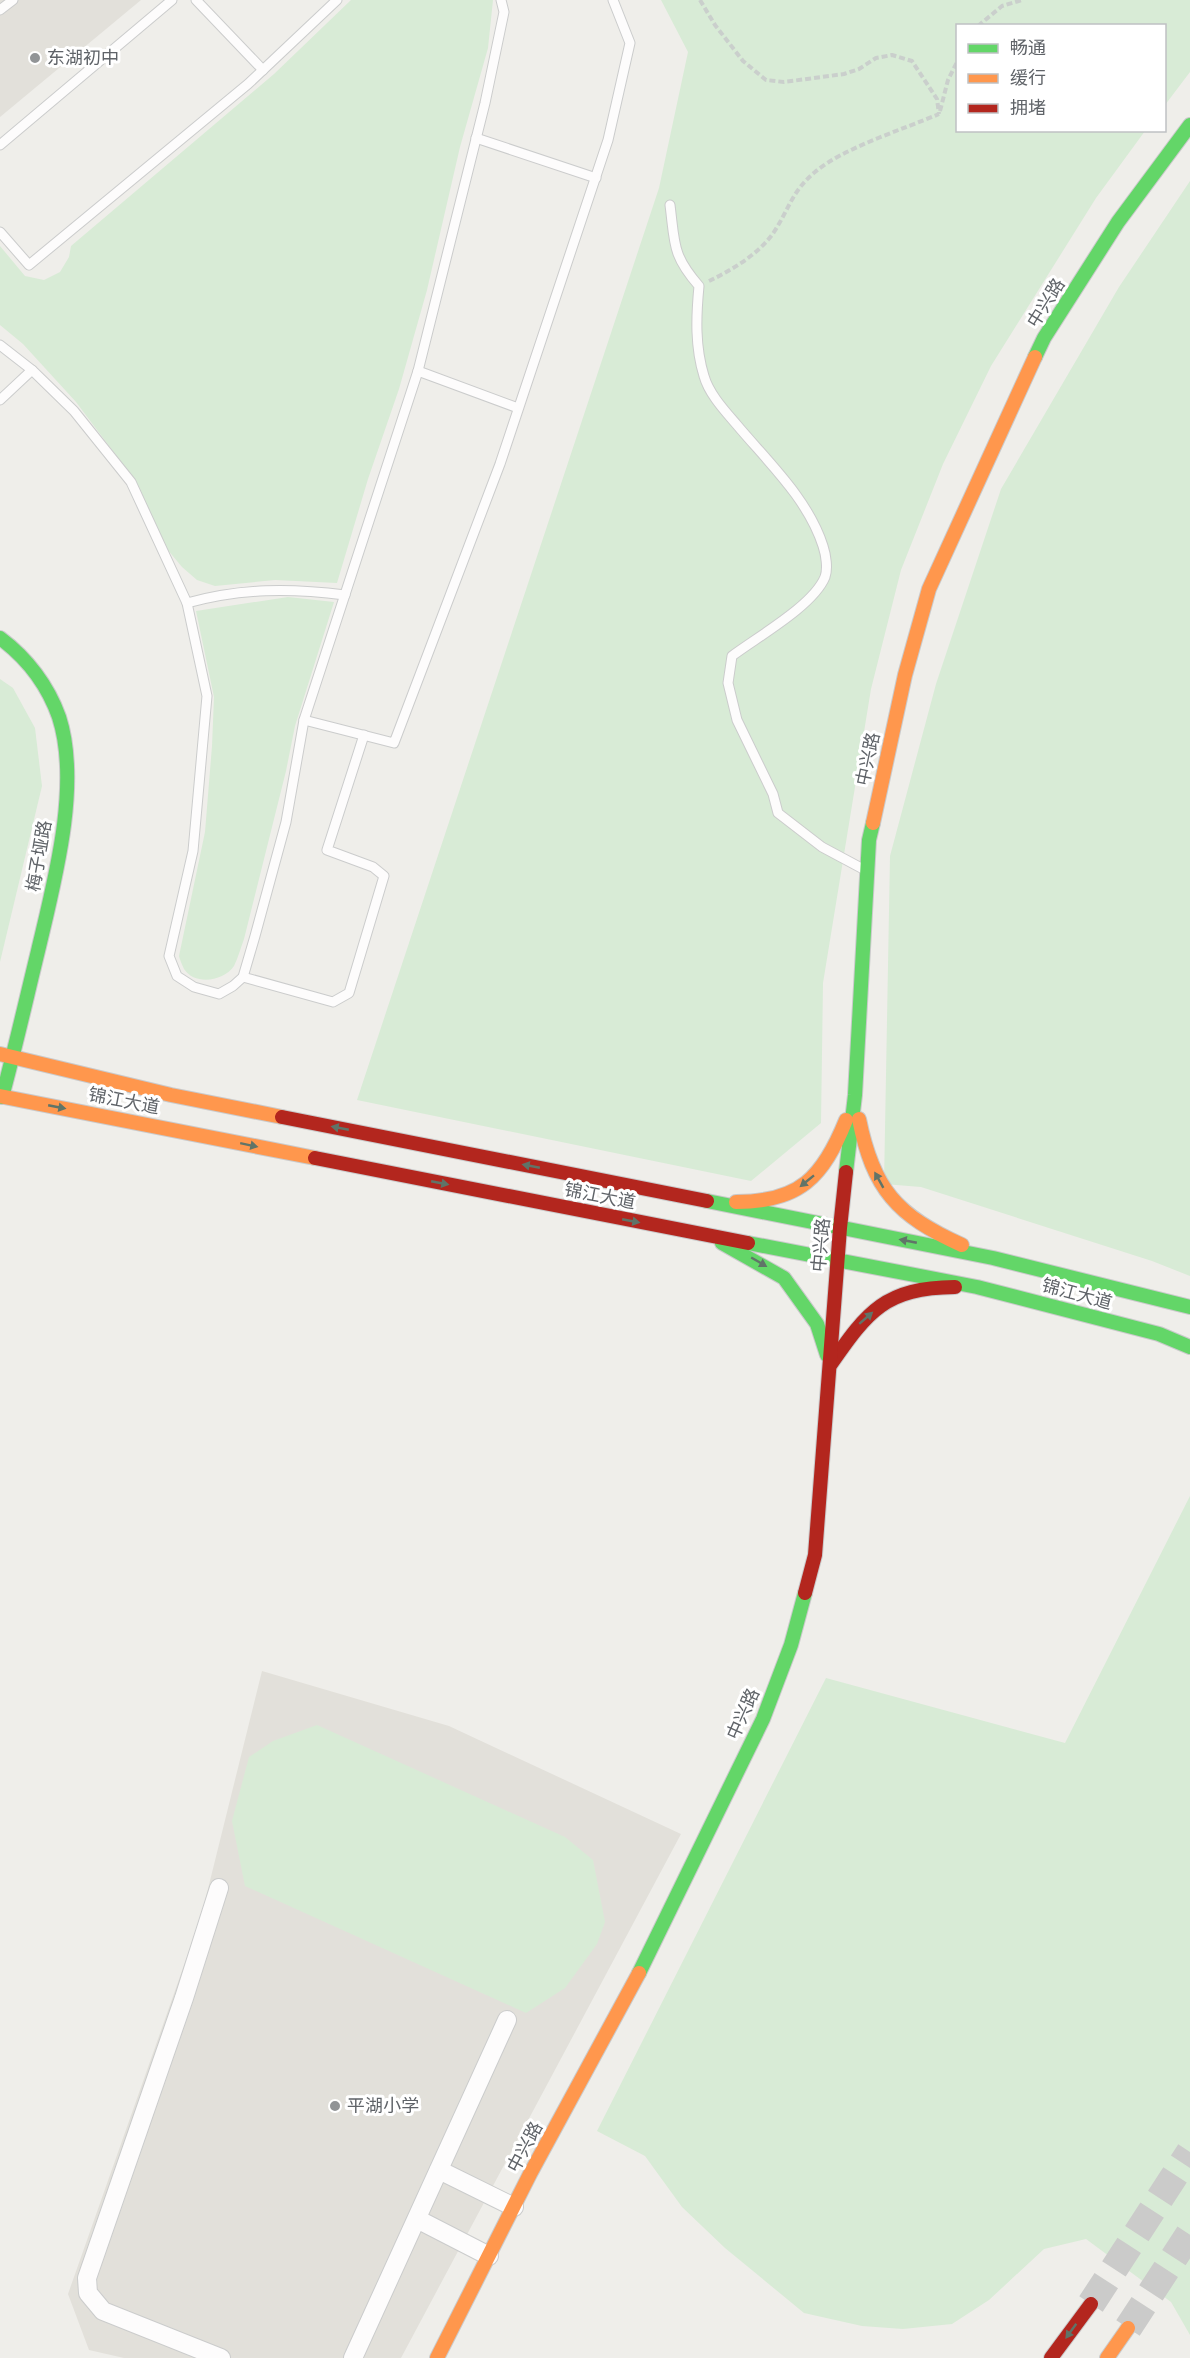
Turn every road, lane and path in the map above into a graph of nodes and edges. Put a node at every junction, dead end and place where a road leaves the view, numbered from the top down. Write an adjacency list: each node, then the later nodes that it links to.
1 (13, 0): 9 (lane)
2 (172, 0): 16 (lane)
3 (196, 0): 12 (lane)
4 (337, 0): 12 (lane)
5 (501, 0): 15 (lane)
6 (613, 0): 17 (lane)
7 (700, 0): 13 (path)
8 (1022, 0): 10 (path)
9 (0, 10)
10 (980, 24)
11 (956, 62): 13 (path)
12 (262, 70): 19 (lane)
13 (939, 114): 20 (path)
14 (1190, 125): 31 (main road, 中兴路)
15 (476, 138): 17 (lane); 23 (lane)
16 (0, 145)
17 (596, 178): 25 (lane)
18 (670, 205): 20 (lane)
19 (0, 232)
20 (699, 286): 31 (lane)
21 (0, 345): 22 (lane)
22 (32, 370): 24 (lane); 27 (lane)
23 (418, 371): 25 (lane); 26 (lane)
24 (0, 400)
25 (518, 408): 30 (lane)
26 (345, 595): 27 (lane); 29 (lane)
27 (187, 603): 32 (lane)
28 (0, 638): 33 (main road, 梅子垭路)
29 (304, 720): 30 (lane); 32 (lane)
30 (364, 735): 32 (lane)
31 (868, 872): 34 (main road, 中兴路)
32 (243, 976)
33 (7, 1056): 35 (main road, 梅子垭路); 36 (main road, 锦江大道, one-way to 33)
34 (855, 1095): 36 (main road, one-way to 36); 37 (main road, 中兴路); 39 (main road, one-way to 34)
35 (1, 1097): 38 (main road, 锦江大道, one-way to 38)
36 (717, 1203): 37 (main road, 锦江大道)
37 (840, 1228): 39 (main road, 锦江大道, one-way to 37); 40 (main road, 中兴路)
38 (706, 1236): 40 (main road, 锦江大道); 44 (main road, one-way to 44)
39 (993, 1258): 42 (main road, 锦江大道)
40 (838, 1262): 41 (main road, 锦江大道); 44 (main road, 中兴路)
41 (978, 1287): 43 (main road, 锦江大道); 44 (main road, one-way to 41)
42 (1190, 1307)
43 (1190, 1347)
44 (831, 1364): 48 (main road, 中兴路)
45 (219, 1888): 53 (street)
46 (507, 2020): 47 (street)
47 (439, 2170): 48 (street); 49 (street)
48 (514, 2207): 50 (main road, 中兴路)
49 (417, 2219): 50 (street); 55 (street)
50 (489, 2256): 56 (main road, 中兴路)
51 (1091, 2304): 57 (main road, one-way to 57)
52 (1128, 2328): 58 (main road)
53 (192, 2353): 54 (street)
54 (221, 2358)
55 (353, 2358)
56 (437, 2358)
57 (1051, 2358)
58 (1107, 2358)

